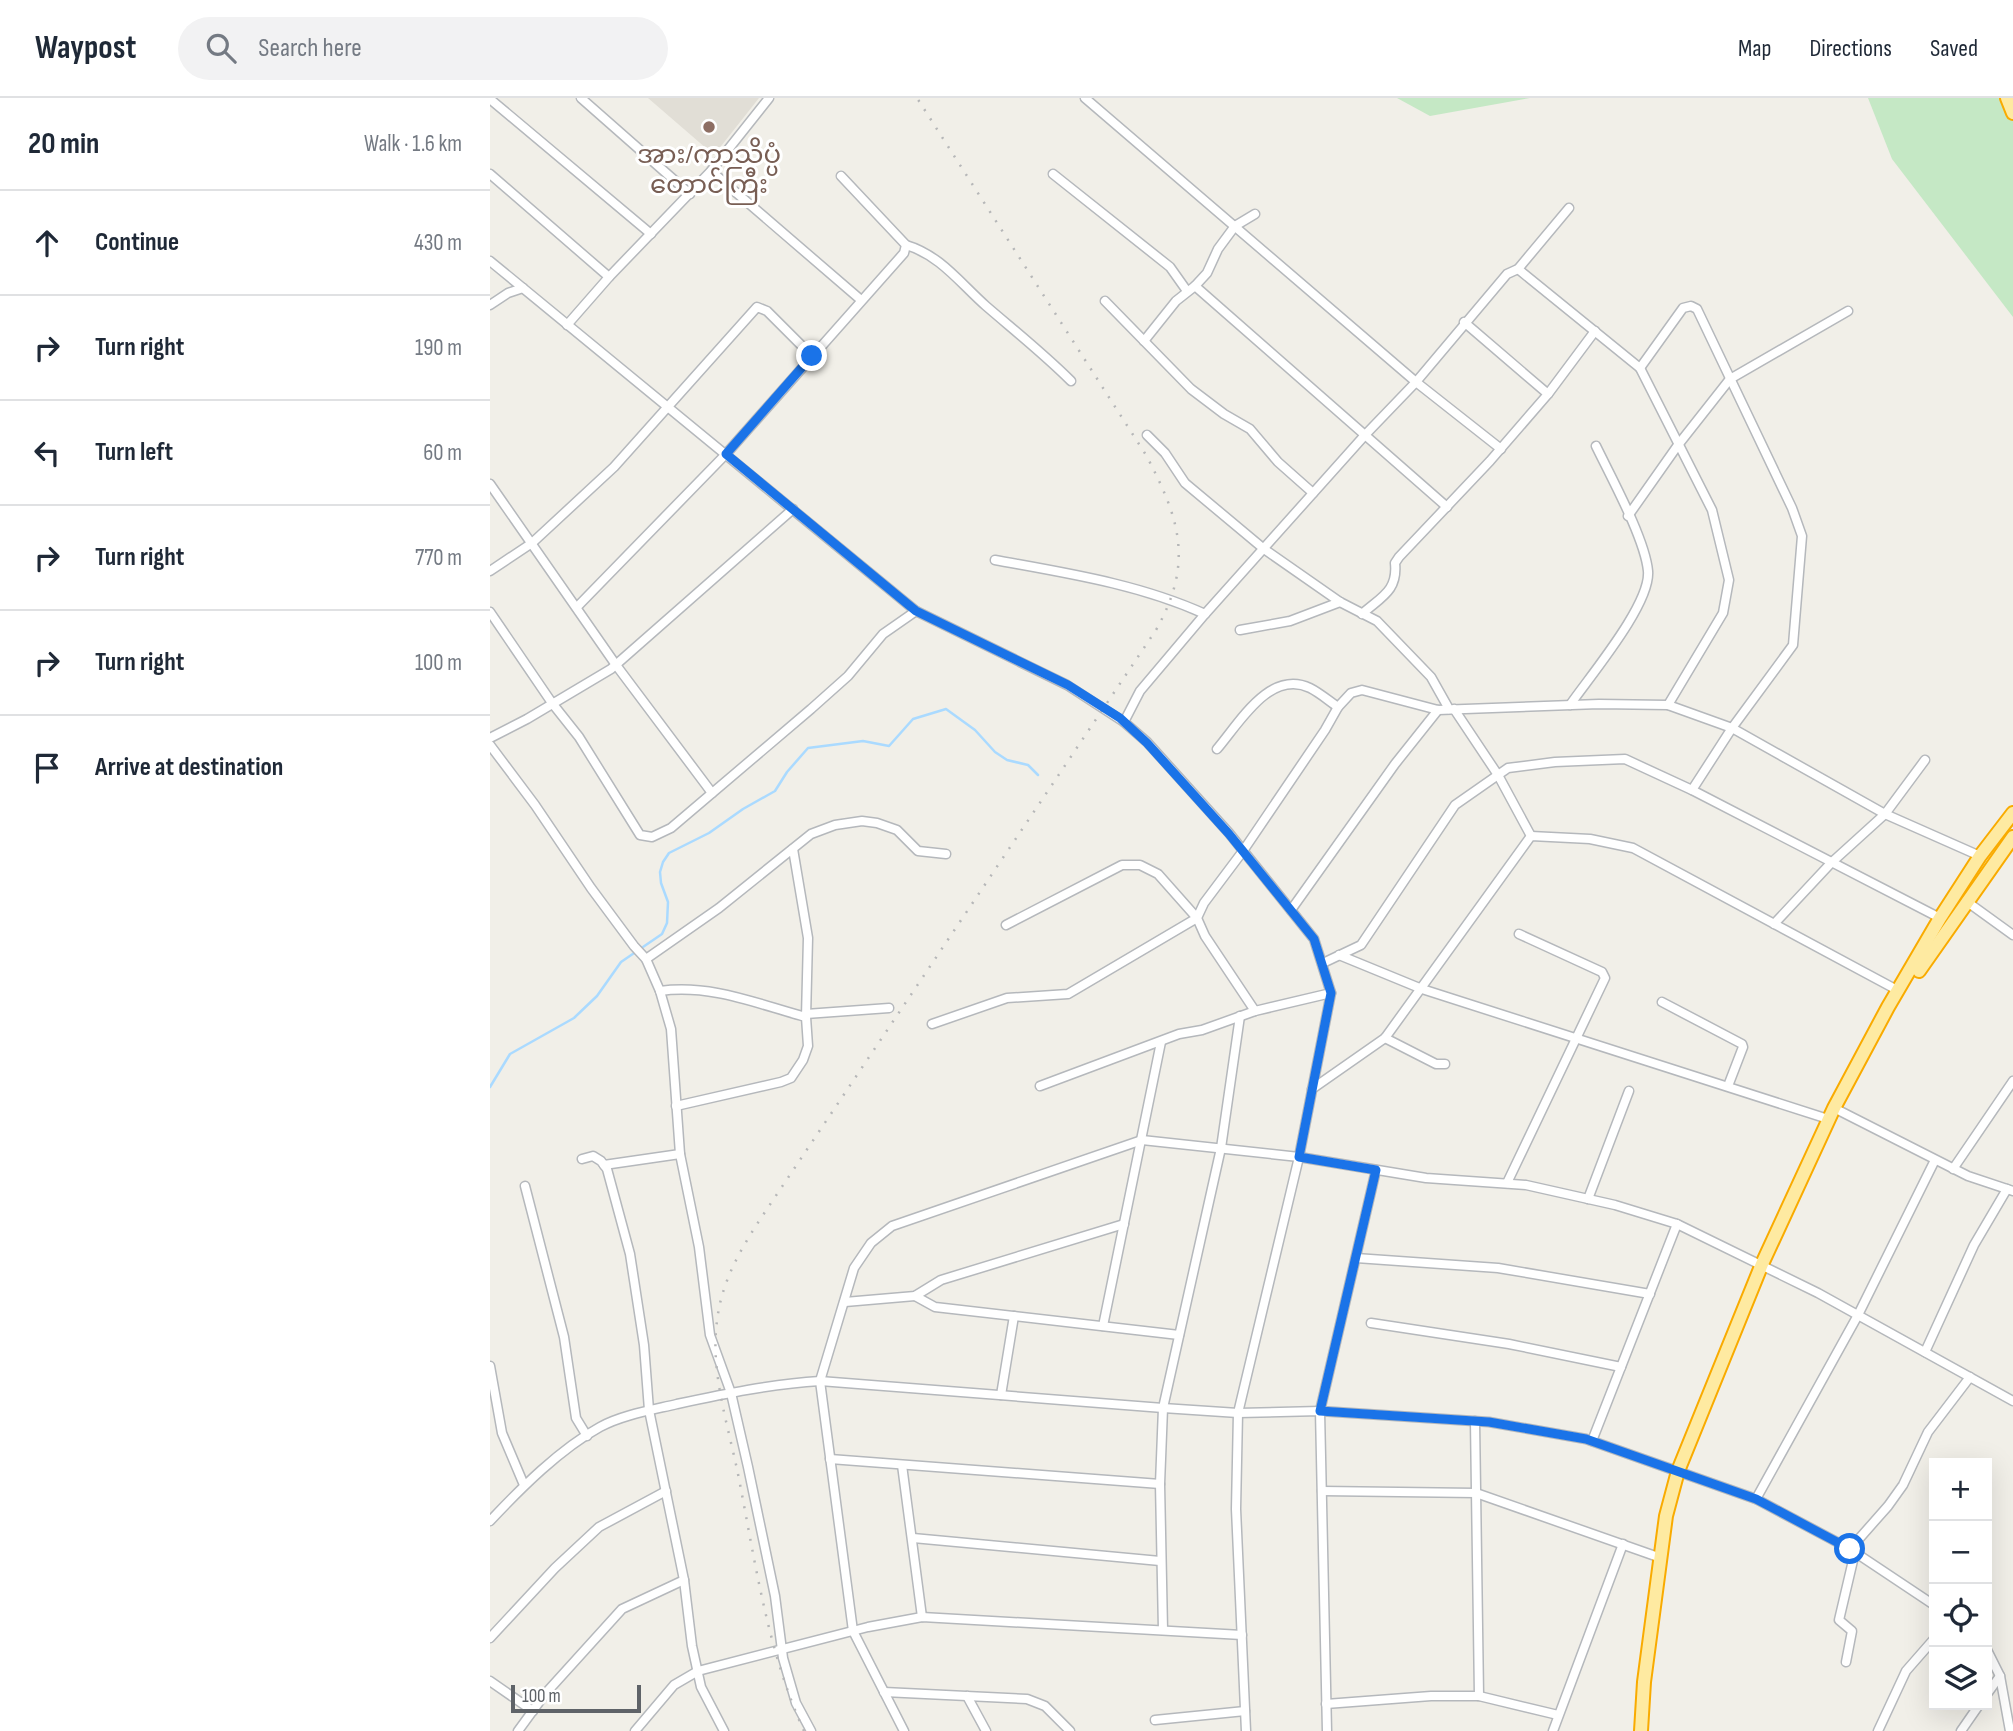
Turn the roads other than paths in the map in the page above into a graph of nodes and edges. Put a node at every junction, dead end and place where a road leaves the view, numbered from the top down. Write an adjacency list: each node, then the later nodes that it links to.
1 (582, 98): 11 (street)
2 (769, 98): 7 (street)
3 (1085, 98): 14 (street)
4 (2007, 98): 6 (highway)
5 (490, 99): 15 (street)
6 (2013, 113)
7 (711, 171): 11 (street); 22 (street)
8 (490, 174): 19 (street)
9 (1053, 174): 21 (street)
10 (841, 176): 16 (street)
11 (690, 194): 15 (street)
12 (1569, 208): 18 (street)
13 (1255, 214): 14 (street)
14 (1235, 226): 21 (street); 34 (street)
15 (651, 234): 19 (street)
16 (906, 245): 22 (street); 33 (street)
17 (490, 261): 20 (street)
18 (1518, 269): 26 (street); 28 (street)
19 (609, 277): 27 (street)
20 (523, 288): 24 (street); 27 (street)
21 (1191, 288): 29 (street); 38 (street)
22 (861, 300): 30 (street)
23 (1105, 301): 29 (street)
24 (490, 305)
25 (1848, 311): 32 (street)
26 (1464, 322): 34 (street); 35 (street)
27 (567, 325): 36 (street)
28 (1595, 331): 31 (street); 35 (street)
29 (1144, 341): 44 (street)
30 (812, 356): 36 (street); 42 (street)
31 (1640, 368): 32 (street); 39 (street)
32 (1730, 379): 39 (street); 67 (street)
33 (1071, 381)
34 (1416, 382): 38 (street); 41 (street)
35 (1548, 394): 41 (street)
36 (668, 407): 42 (street); 48 (street)
37 (1147, 435): 49 (street)
38 (1365, 435): 44 (street); 45 (street)
39 (1678, 445): 47 (street); 62 (street)
40 (1596, 446): 47 (street)
41 (1501, 449): 45 (street)
42 (726, 454): 46 (street); 53 (street)
43 (490, 484): 48 (street)
44 (1313, 493): 49 (street)
45 (1447, 507): 57 (street)
46 (793, 509): 54 (street); 59 (street)
47 (1628, 516): 61 (street)
48 (532, 544): 51 (street); 53 (street)
49 (1264, 548): 52 (street); 56 (street)
50 (995, 560): 56 (street)
51 (490, 571)
52 (1340, 602): 57 (street); 58 (street)
53 (577, 607): 59 (street)
54 (916, 611): 66 (street); 74 (street)
55 (490, 612): 60 (street)
56 (1205, 614): 66 (street)
57 (1362, 614): 64 (street)
58 (1240, 630)
59 (616, 665): 60 (street); 74 (street)
60 (552, 704): 68 (street); 74 (street)
61 (1570, 705): 62 (street); 64 (street)
62 (1668, 705): 67 (street)
63 (1338, 707): 65 (street); 70 (street); 80 (street)
64 (1452, 709): 65 (street); 72 (street)
65 (1438, 710): 85 (street)
66 (1124, 722): 80 (street)
67 (1732, 728): 73 (street); 76 (street)
68 (490, 738)
69 (490, 745): 93 (street)
70 (1217, 749)
71 (1925, 761): 76 (street)
72 (1498, 775): 73 (street); 77 (street); 92 (street)
73 (1692, 790): 83 (street)
74 (712, 793)
75 (2013, 813): 82 (highway)
76 (1885, 814): 82 (street); 83 (street)
77 (1531, 836): 88 (street); 95 (street)
78 (2013, 837): 84 (highway)
79 (793, 849): 81 (street); 93 (street); 102 (street)
80 (1243, 851): 85 (street); 86 (street)
81 (946, 854)
82 (1980, 856): 87 (highway)
83 (1831, 863): 87 (street); 88 (street)
84 (1966, 901): 91 (street); 97 (highway)
85 (1291, 911): 94 (street)
86 (1196, 918): 89 (street); 101 (street); 104 (street)
87 (1940, 918): 97 (highway)
88 (1774, 924): 97 (street)
89 (1006, 925)
90 (1519, 933): 105 (street)
91 (2013, 934)
92 (1339, 955): 94 (street); 95 (street)
93 (644, 957): 96 (street)
94 (1323, 963): 98 (street)
95 (1422, 989): 105 (street); 106 (street)
96 (660, 991): 102 (street); 114 (street)
97 (1899, 991): 115 (highway)
98 (1331, 993): 101 (street); 112 (street)
99 (1662, 1002): 111 (street)
100 (889, 1008): 102 (street)
101 (1255, 1011): 103 (street)
102 (806, 1016): 114 (street)
103 (1240, 1016): 107 (street); 117 (street)
104 (932, 1024)
105 (1578, 1037): 111 (street); 125 (street)
106 (1385, 1038): 108 (street); 112 (street)
107 (1161, 1042): 110 (street); 116 (street)
108 (1445, 1064)
109 (2013, 1081): 123 (street)
110 (1040, 1086)
111 (1728, 1086): 115 (street)
112 (1312, 1089): 119 (street)
113 (1629, 1091): 128 (street)
114 (676, 1106): 118 (street)
115 (1831, 1113): 121 (street); 132 (highway)
116 (1142, 1140): 117 (street); 129 (street); 135 (street)
117 (1222, 1149): 119 (street); 140 (street)
118 (680, 1154): 122 (street); 146 (street)
119 (1299, 1157): 124 (street); 152 (street)
120 (582, 1159): 122 (street)
121 (1935, 1160): 123 (street); 136 (street)
122 (604, 1165): 150 (street)
123 (1953, 1169): 127 (street)
124 (1376, 1170): 125 (street); 131 (street)
125 (1507, 1184): 128 (street)
126 (525, 1186): 154 (street)
127 (2010, 1190): 141 (street)
128 (1588, 1199): 130 (street)
129 (1124, 1224): 134 (street); 139 (street)
130 (1677, 1224): 132 (street); 133 (street)
131 (1356, 1258): 133 (street); 151 (street)
132 (1762, 1264): 136 (street); 158 (highway)
133 (1650, 1294): 143 (street)
134 (915, 1296): 135 (street); 137 (street)
135 (845, 1302): 145 (street)
136 (1858, 1315): 141 (street); 164 (street)
137 (1014, 1316): 139 (street); 147 (street)
138 (1371, 1323): 143 (street)
139 (1103, 1326): 140 (street)
140 (1179, 1335): 149 (street)
141 (1925, 1352): 144 (street)
142 (490, 1366): 160 (street)
143 (1621, 1367): 155 (street)
144 (1970, 1377): 148 (street); 168 (street)
145 (820, 1381): 146 (street); 147 (street); 156 (street)
146 (731, 1392): 150 (street); 179 (street)
147 (1001, 1395): 149 (street)
148 (2013, 1401)
149 (1163, 1408): 152 (street); 159 (street)
150 (649, 1410): 154 (street); 161 (street)
151 (1320, 1411): 152 (street); 153 (street); 162 (street)
152 (1238, 1413): 176 (street)
153 (1475, 1421): 155 (street); 163 (street)
154 (587, 1436): 160 (street)
155 (1592, 1441): 158 (street)
156 (830, 1459): 157 (street); 175 (street)
157 (902, 1465): 159 (street); 166 (street)
158 (1678, 1471): 164 (street); 169 (highway)
159 (1160, 1484): 170 (street)
160 (524, 1485): 165 (street)
161 (666, 1491): 171 (street); 177 (street)
162 (1322, 1491): 163 (street); 189 (street)
163 (1476, 1493): 167 (street); 188 (street)
164 (1756, 1499): 168 (street)
165 (490, 1521)
166 (913, 1538): 170 (street); 173 (street)
167 (1623, 1544): 169 (street); 193 (street)
168 (1852, 1551): 172 (street); 181 (street)
169 (1661, 1558): 205 (highway)
170 (1160, 1561): 174 (street)
171 (684, 1580): 182 (street); 192 (street)
172 (1929, 1602)
173 (922, 1617): 174 (street); 175 (street)
174 (1163, 1630): 176 (street)
175 (853, 1631): 179 (street); 186 (street)
176 (1242, 1635): 191 (street)
177 (490, 1638)
178 (1929, 1645): 206 (street)
179 (782, 1650): 182 (street); 198 (street)
180 (1992, 1660): 183 (street)
181 (1846, 1662)
182 (698, 1671): 196 (street); 197 (street)
183 (2000, 1676): 185 (street); 208 (street)
184 (490, 1681): 192 (street)
185 (1992, 1687)
186 (884, 1692): 187 (street); 199 (street)
187 (967, 1696): 200 (street); 201 (street)
188 (1479, 1696): 189 (street); 193 (street)
189 (1326, 1704): 203 (street)
190 (1976, 1710): 207 (street)
191 (1245, 1711): 194 (street); 202 (street)
192 (533, 1712): 195 (street)
193 (1558, 1715): 204 (street)
194 (1155, 1720)
195 (519, 1731)
196 (635, 1731)
197 (723, 1731)
198 (811, 1731)
199 (904, 1731)
200 (986, 1731)
201 (1070, 1731)
202 (1246, 1731)
203 (1327, 1731)
204 (1553, 1731)
205 (1641, 1731)
206 (1878, 1731)
207 (1961, 1731)
208 (2010, 1731)

